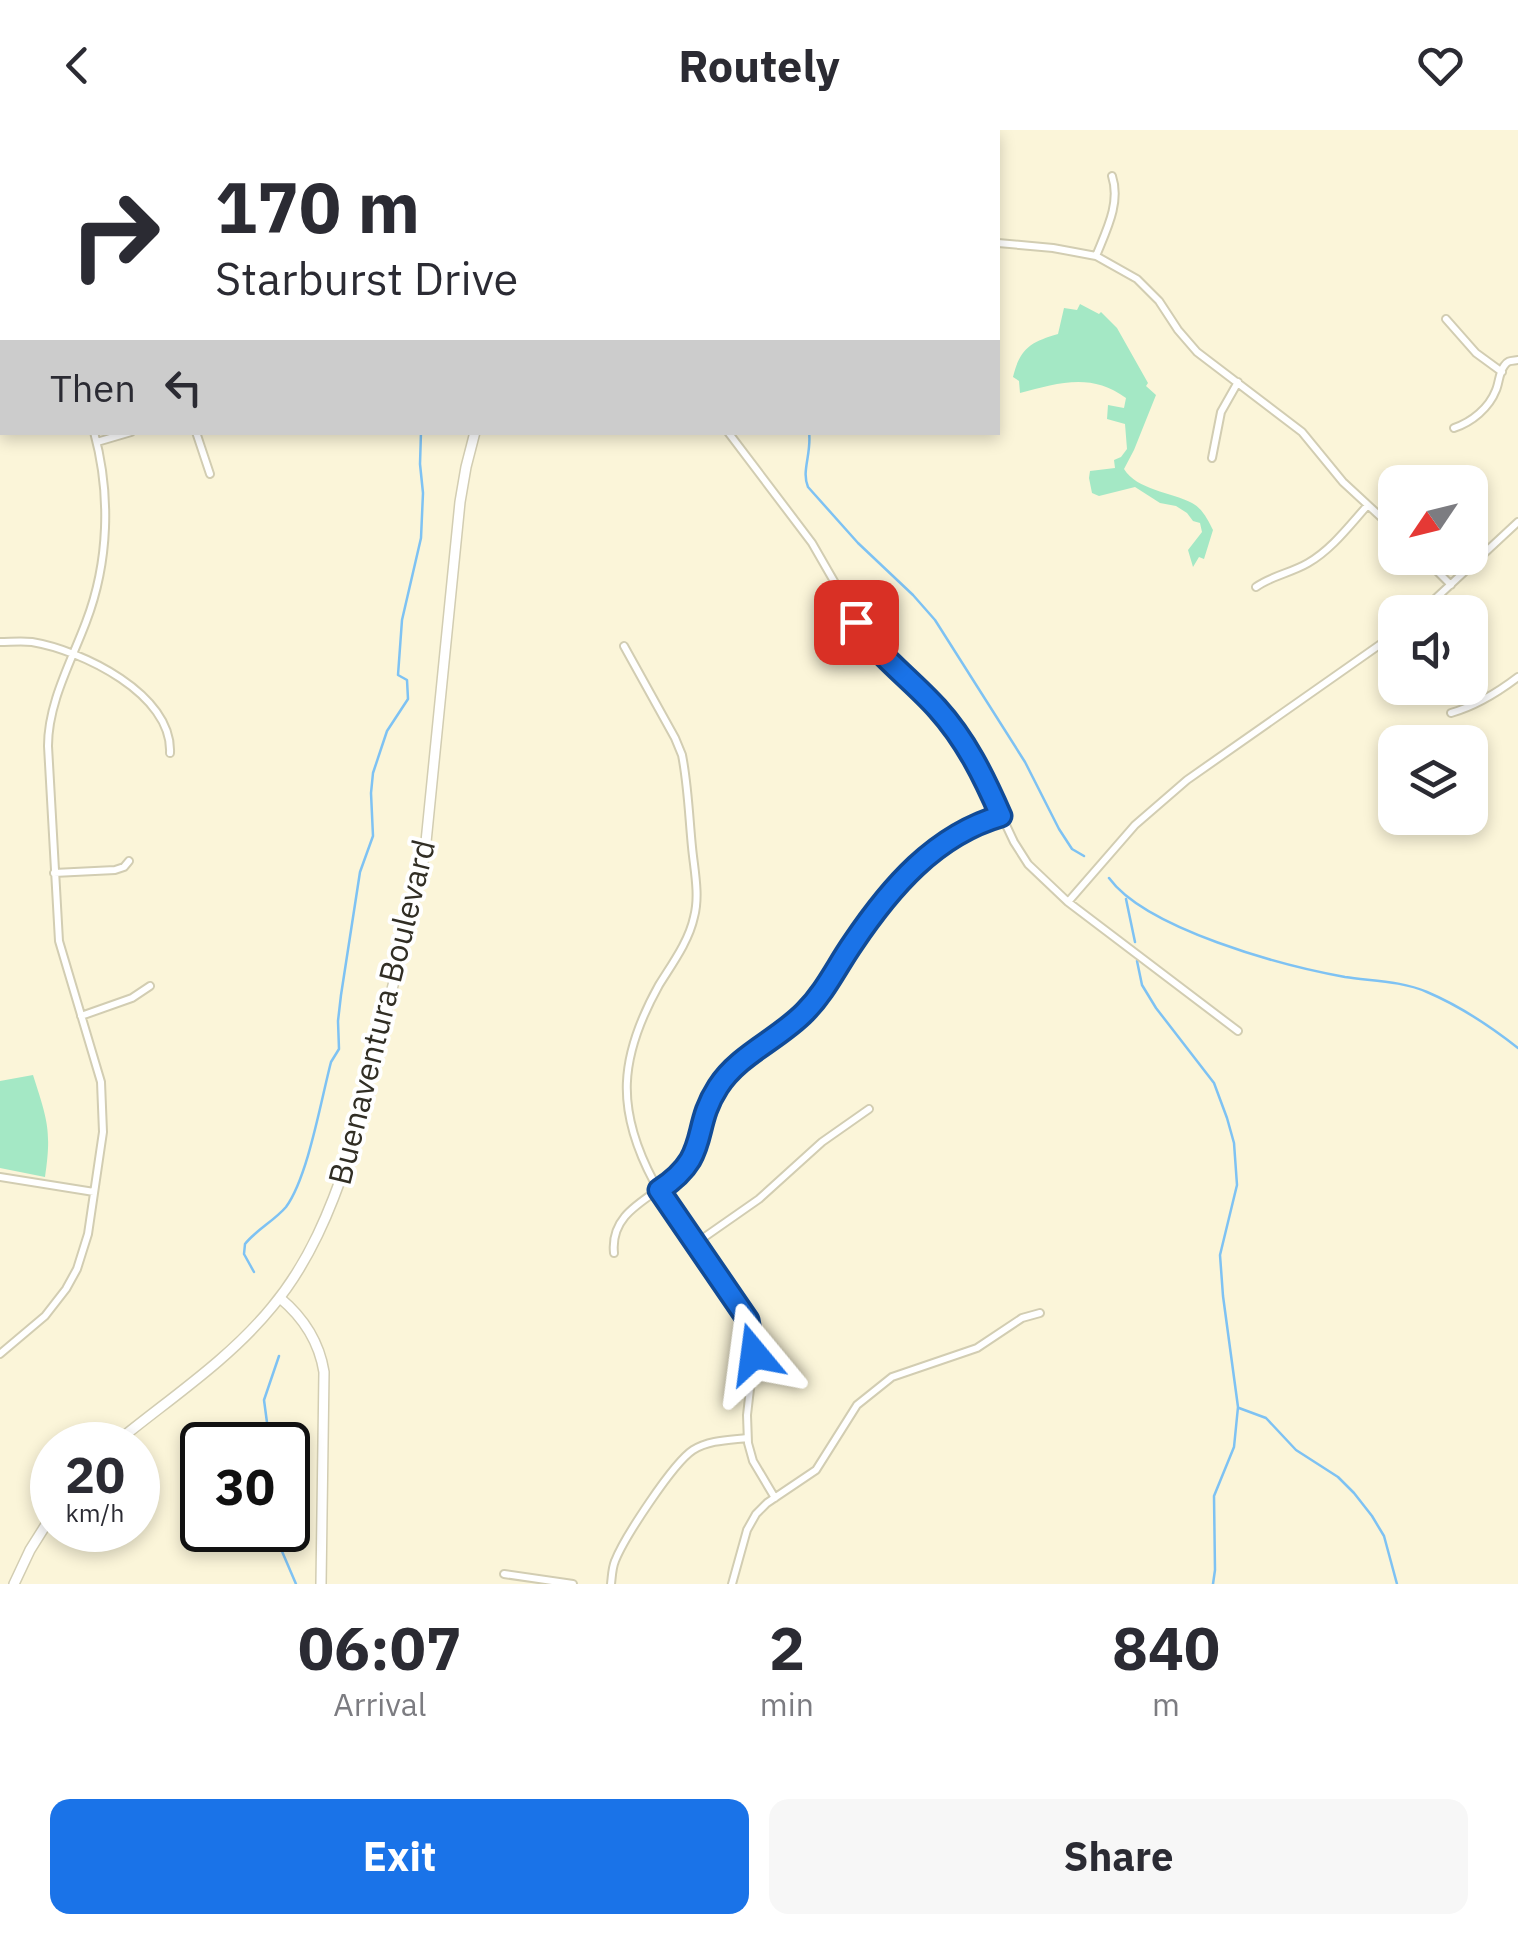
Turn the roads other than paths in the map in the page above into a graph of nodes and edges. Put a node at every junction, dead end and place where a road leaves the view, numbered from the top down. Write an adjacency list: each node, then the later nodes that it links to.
1 (1112, 176): 3 (street)
2 (1000, 242): 3 (street)
3 (1096, 256): 7 (street)
4 (1446, 319): 6 (street)
5 (1518, 360): 6 (street)
6 (1502, 372): 8 (street)
7 (1238, 382): 15 (street); 17 (street)
8 (1454, 428)
9 (95, 435): 14 (street)
10 (121, 435): 14 (street)
11 (197, 435): 16 (street)
12 (474, 435): 44 (main road, Buenaventura Boulevard)
13 (730, 435): 31 (street)
14 (97, 442): 27 (street)
15 (1212, 458)
16 (210, 474)
17 (1367, 506): 18 (street); 22 (street)
18 (1378, 515)
19 (1518, 522): 21 (street)
20 (1441, 575): 21 (street)
21 (1451, 585): 23 (street)
22 (1256, 587)
23 (1440, 595)
24 (0, 642): 27 (street)
25 (624, 646): 40 (street)
26 (1378, 646): 34 (street)
27 (73, 655): 30 (street); 33 (street)
28 (1518, 677): 29 (street)
29 (1451, 713)
30 (170, 753)
31 (1001, 816): 34 (street); 40 (street)
32 (129, 862): 33 (street)
33 (54, 873): 36 (street)
34 (1068, 902): 37 (street)
35 (150, 986): 36 (street)
36 (81, 1016): 41 (street)
37 (1238, 1031)
38 (869, 1110): 42 (street)
39 (0, 1178): 41 (street)
40 (659, 1190): 42 (street); 43 (street)
41 (94, 1192): 46 (street)
42 (696, 1243): 48 (street)
43 (614, 1253)
44 (280, 1298): 47 (main road, Buenaventura Boulevard); 53 (main road)
45 (1040, 1313): 49 (street)
46 (0, 1354)
47 (141, 1422)
48 (747, 1438): 49 (street); 55 (street)
49 (774, 1498): 56 (street)
50 (30, 1550): 52 (main road)
51 (504, 1574): 54 (street)
52 (14, 1584)
53 (321, 1584)
54 (573, 1584)
55 (611, 1584)
56 (732, 1584)

